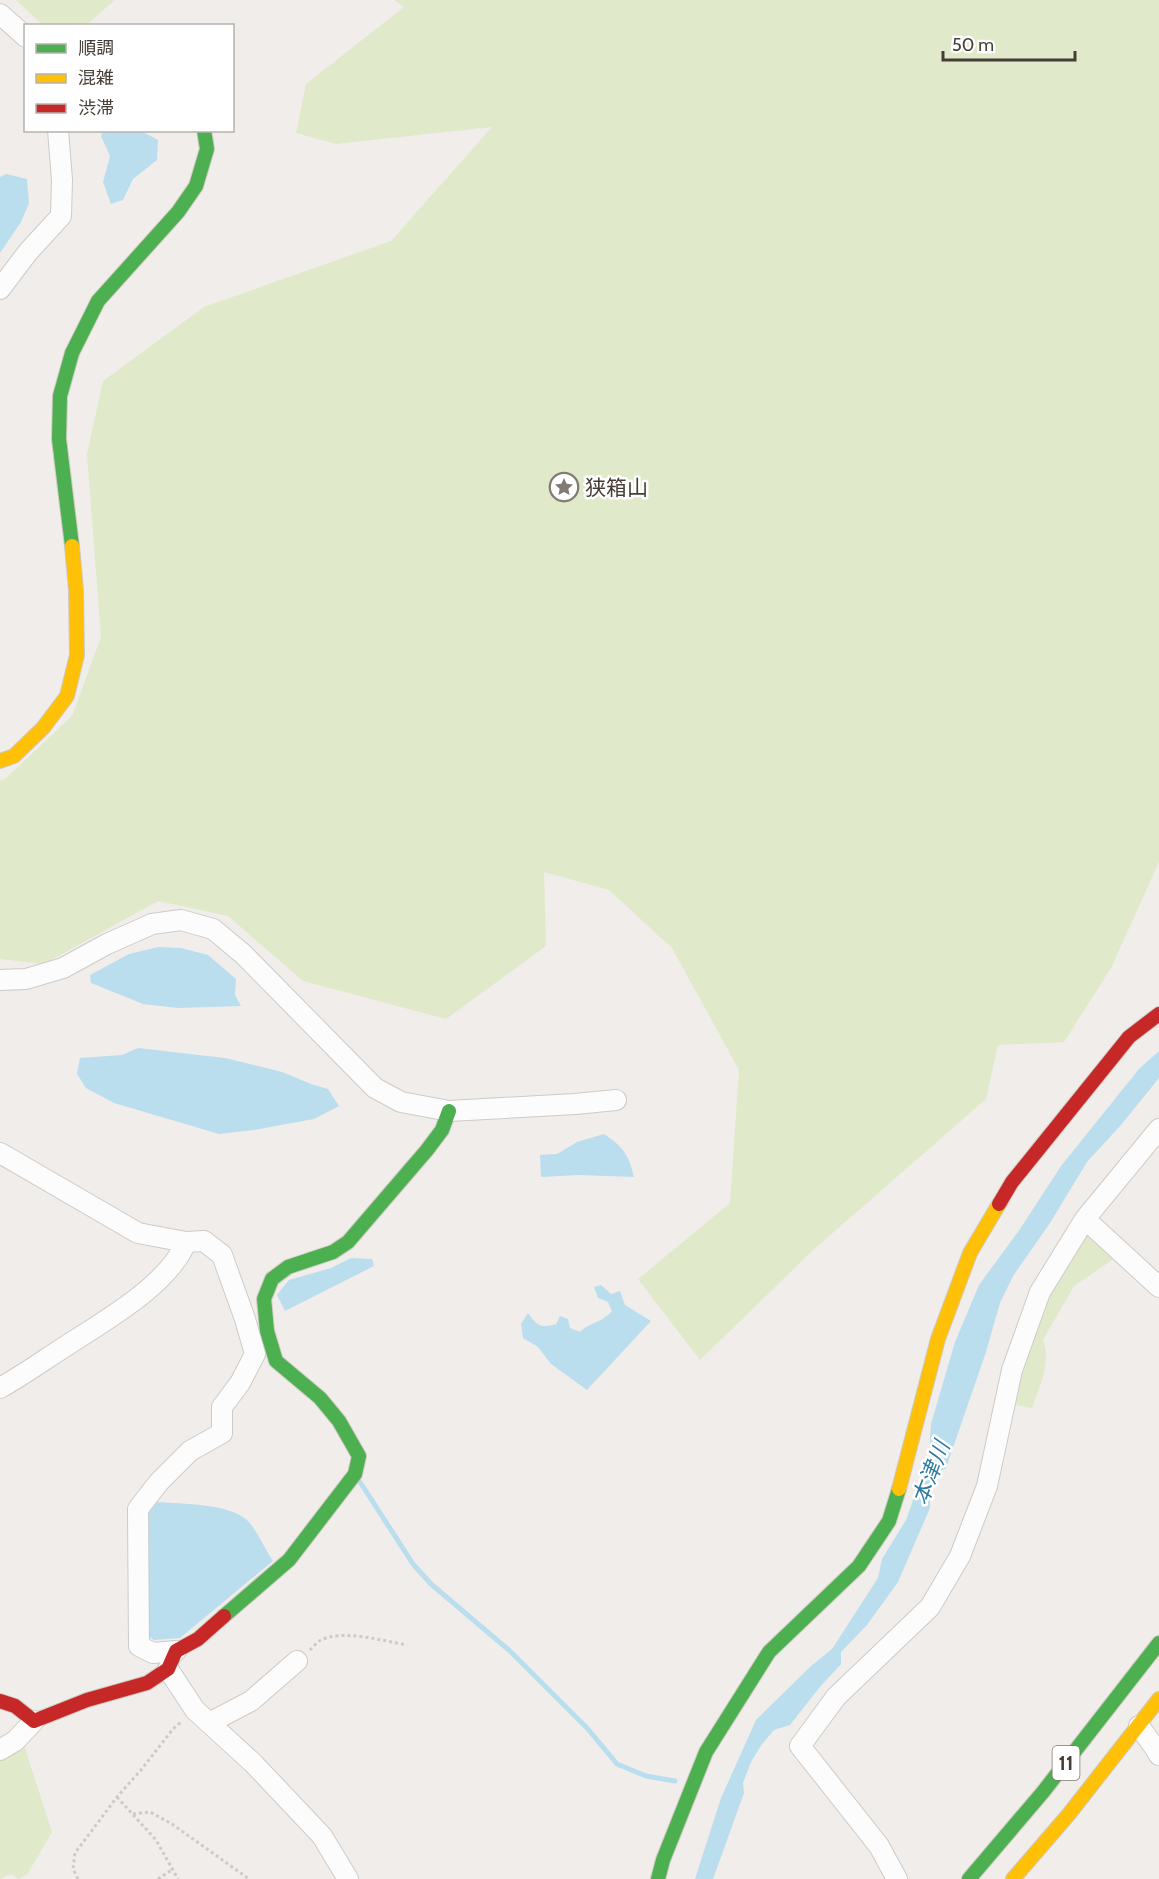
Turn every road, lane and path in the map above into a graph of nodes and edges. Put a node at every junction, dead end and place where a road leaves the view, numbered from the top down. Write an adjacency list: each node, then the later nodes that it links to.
1 (0, 14): 2 (street)
2 (24, 35)
3 (58, 132): 5 (street)
4 (204, 132): 6 (main road)
5 (0, 289)
6 (0, 761)
7 (0, 980): 10 (street)
8 (1159, 1014): 36 (main road)
9 (616, 1100): 10 (street)
10 (449, 1111): 19 (main road)
11 (1159, 1129): 13 (street)
12 (0, 1153): 14 (street)
13 (1085, 1219): 15 (street); 37 (street)
14 (186, 1242): 16 (street); 19 (street)
15 (1159, 1287)
16 (0, 1388)
17 (1159, 1643): 38 (main road, 11)
18 (407, 1645): 20 (path)
19 (172, 1660): 23 (street); 24 (main road)
20 (297, 1661): 23 (street)
21 (1159, 1699): 25 (main road, 11)
22 (0, 1701): 24 (main road)
23 (202, 1717): 28 (path); 35 (street)
24 (34, 1721): 26 (street)
25 (1139, 1726): 27 (street); 39 (main road, 11)
26 (0, 1750)
27 (1159, 1755)
28 (117, 1797): 29 (path); 31 (path)
29 (133, 1814): 30 (path); 34 (path)
30 (173, 1869): 32 (path); 33 (path)
31 (78, 1879)
32 (158, 1879)
33 (178, 1879)
34 (249, 1879)
35 (348, 1879)
36 (658, 1879)
37 (897, 1879)
38 (969, 1879)
39 (1013, 1879)

